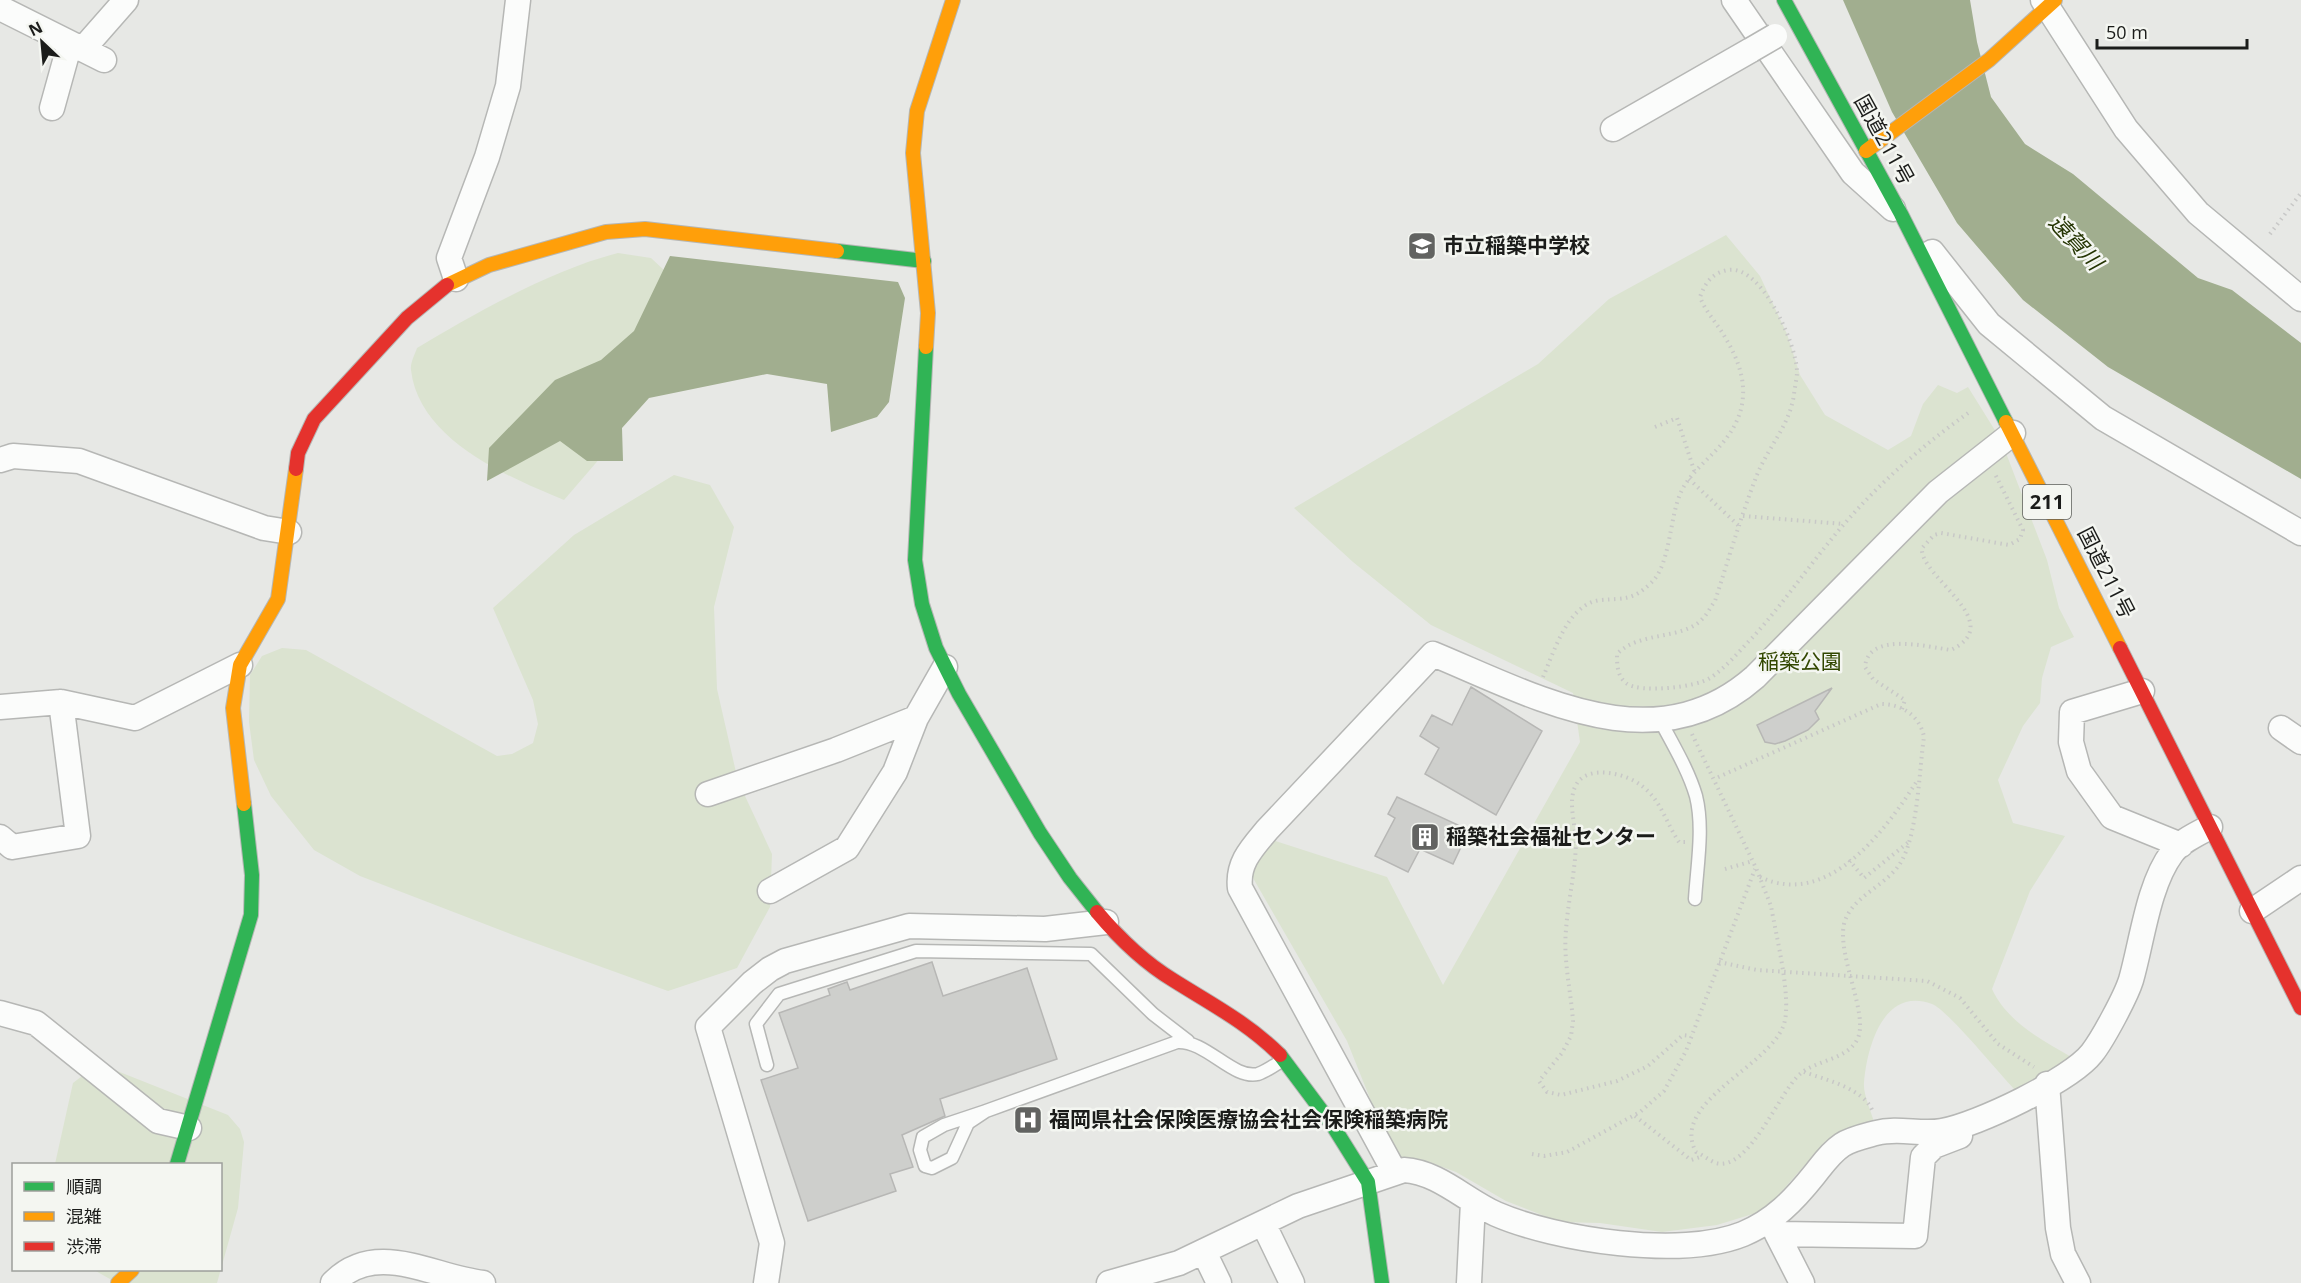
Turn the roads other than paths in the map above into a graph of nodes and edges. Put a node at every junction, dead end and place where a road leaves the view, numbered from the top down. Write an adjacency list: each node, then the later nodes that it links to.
1 (126, 0): 9 (street)
2 (518, 0): 15 (street)
3 (954, 0): 14 (main road)
4 (1734, 0): 13 (street)
5 (1784, 0): 8 (main road, 国道211号 / 211)
6 (2049, 3): 12 (main road); 16 (street)
7 (0, 8): 9 (street)
8 (1785, 31): 11 (street, bridge); 12 (main road, 国道211号 / 211)
9 (86, 51): 10 (street)
10 (52, 108)
11 (1613, 129)
12 (1866, 151): 13 (main road, 国道211号 / 211)
13 (1901, 214): 17 (main road, 国道211号 / 211); 20 (street)
14 (924, 261): 15 (main road); 22 (main road)
15 (456, 279): 19 (main road)
16 (2301, 299)
17 (2013, 433): 23 (main road, 国道211号 / 211); 27 (street)
18 (0, 460): 19 (street)
19 (289, 532): 21 (main road)
20 (2301, 533)
21 (240, 665): 24 (street); 47 (main road)
22 (945, 667): 26 (street); 38 (main road)
23 (2142, 691): 31 (main road, 国道211号 / 211); 33 (street)
24 (62, 702): 25 (street); 32 (street)
25 (0, 707)
26 (916, 718): 30 (street); 35 (street)
27 (1660, 720): 36 (lane); 49 (street)
28 (2281, 728): 29 (street)
29 (2301, 742)
30 (708, 794)
31 (2210, 827): 33 (street); 37 (main road, 国道211号 / 211)
32 (0, 837)
33 (2181, 845): 44 (street)
34 (2301, 878): 37 (street)
35 (770, 891)
36 (1695, 899)
37 (2252, 911): 39 (main road, 国道211号 / 211)
38 (1106, 922): 42 (main road); 60 (street)
39 (2301, 1008)
40 (0, 1012): 47 (street)
41 (1188, 1041): 42 (lane); 43 (lane); 45 (lane)
42 (1284, 1059): 50 (main road)
43 (767, 1065)
44 (2051, 1082): 46 (street); 66 (street)
45 (986, 1111): 45 (lane)
46 (1998, 1112): 53 (street); 53 (street)
47 (189, 1128): 48 (main road)
48 (177, 1163)
49 (1394, 1171): 50 (street); 51 (street)
50 (1368, 1182): 52 (street); 63 (main road)
51 (1473, 1202): 53 (street); 64 (street)
52 (1263, 1223): 54 (street); 62 (street)
53 (1774, 1227): 65 (street)
54 (1204, 1252): 56 (street); 61 (street)
55 (130, 1271): 57 (main road)
56 (1115, 1282)
57 (118, 1283)
58 (333, 1283): 59 (street)
59 (483, 1283)
60 (766, 1283)
61 (1219, 1283)
62 (1292, 1283)
63 (1382, 1283)
64 (1469, 1283)
65 (1802, 1283)
66 (2078, 1283)

